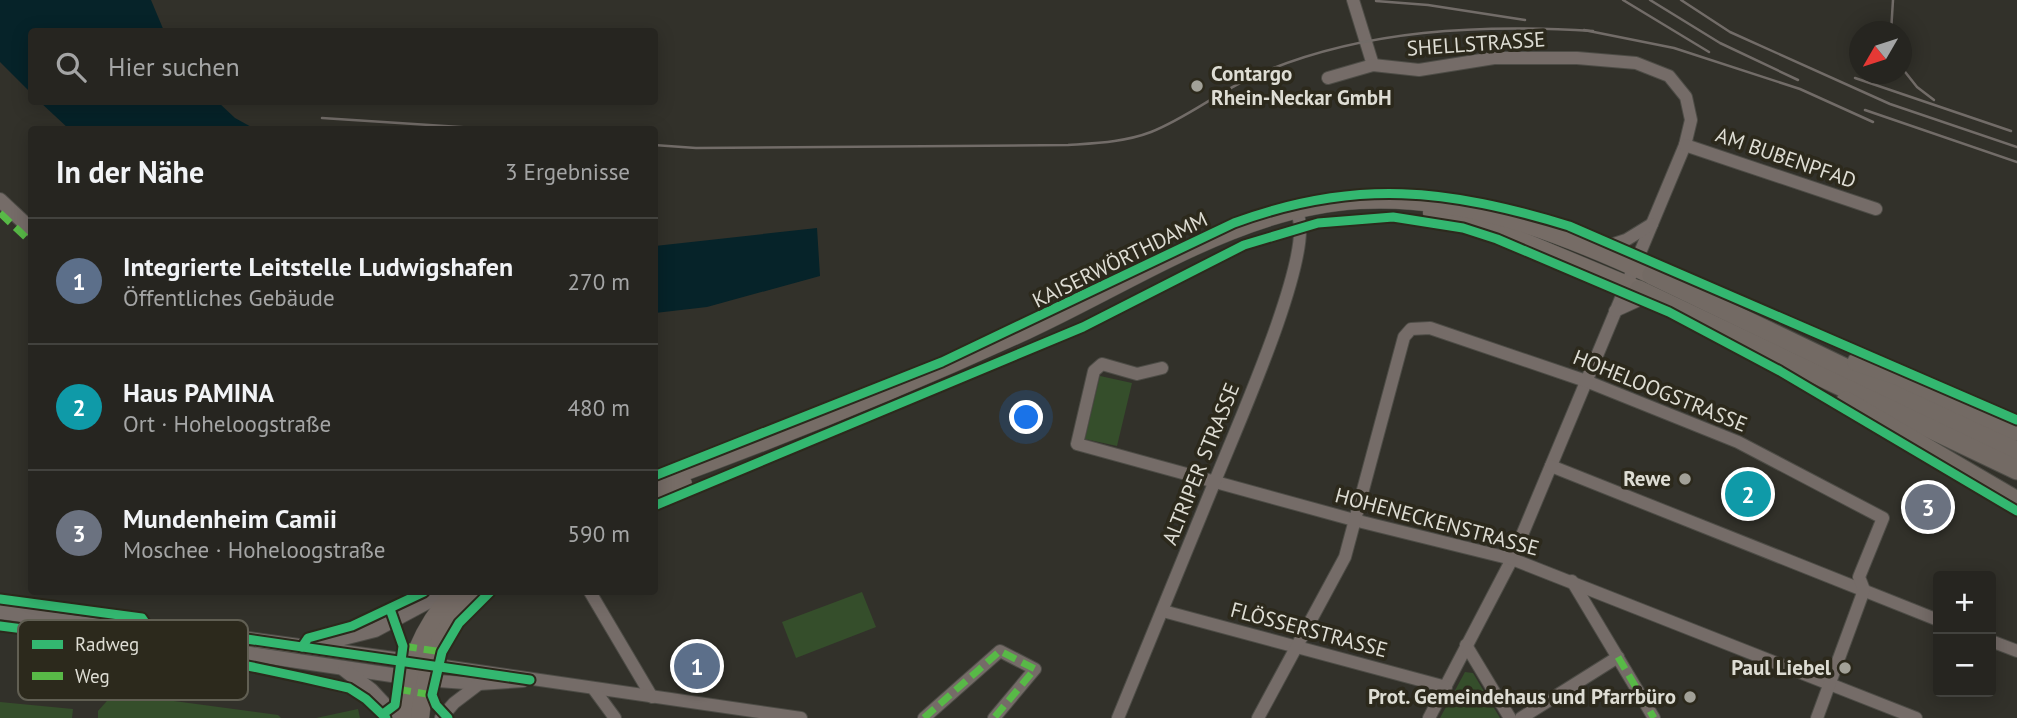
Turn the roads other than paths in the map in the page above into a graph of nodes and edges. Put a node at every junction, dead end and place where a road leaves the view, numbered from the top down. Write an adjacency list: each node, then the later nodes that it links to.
1 (1353, 0): 2 (street)
2 (1373, 65): 3 (street, SHELLSTRASSE); 4 (street, SHELLSTRASSE)
3 (1328, 78)
4 (1685, 145): 6 (street, AM BUBENPFAD); 8 (street, SHELLSTRASSE)
5 (0, 200): 9 (street)
6 (1876, 209)
7 (1299, 219): 13 (main road, KAISERWÖRTHDAMM); 24 (street, ALTRIPER STRASSE); 25 (main road, KAISERWÖRTHDAMM)
8 (1652, 223): 10 (street); 11 (street, SHELLSTRASSE)
9 (28, 226)
10 (1596, 250): 11 (main road, KAISERWÖRTHDAMM); 23 (main road, KAISERWÖRTHDAMM)
11 (1634, 267): 12 (main road, KAISERWÖRTHDAMM); 13 (street, SHELLSTRASSE)
12 (1652, 275): 16 (highway, KAISERWÖRTHDAMM)
13 (1638, 290): 14 (street); 14 (street, SHELLSTRASSE); 15 (highway, KAISERWÖRTHDAMM)
14 (1615, 311): 18 (street, SHELLSTRASSE)
15 (1762, 348): 22 (highway); 26 (highway)
16 (1811, 351): 19 (highway); 20 (highway)
17 (1162, 368): 24 (street, HOHENECKENSTRASSE)
18 (1586, 381): 21 (street, SHELLSTRASSE); 27 (street, HOHELOOGSTRASSE); 30 (street, HOHELOOGSTRASSE)
19 (2017, 430)
20 (2017, 451)
21 (1551, 466): 28 (street, SHELLSTRASSE); 30 (street)
22 (2017, 470)
23 (658, 481)
24 (1214, 481): 27 (street, HOHENECKENSTRASSE); 35 (street, ALTRIPER STRASSE)
25 (658, 495)
26 (2017, 501)
27 (1354, 520): 28 (street, HOHENECKENSTRASSE); 43 (street)
28 (1512, 559): 29 (street, HOHENECKENSTRASSE); 41 (street, SHELLSTRASSE)
29 (1572, 581): 46 (street); 51 (street, HOHENECKENSTRASSE)
30 (1864, 590): 37 (street); 51 (street)
31 (440, 595): 42 (street)
32 (452, 595): 48 (main road)
33 (475, 595): 48 (main road)
34 (592, 595): 54 (street)
35 (1163, 611): 43 (street, FLÖSSERSTRASSE); 63 (street, ALTRIPER STRASSE)
36 (0, 612): 38 (street)
37 (1933, 618)
38 (58, 620)
39 (248, 639): 42 (street)
40 (1996, 642): 44 (street)
41 (1466, 645): 52 (street, SHELLSTRASSE); 66 (street)
42 (302, 647): 48 (street)
43 (1298, 647): 52 (street, FLÖSSERSTRASSE); 64 (street)
44 (2017, 651)
45 (248, 654): 47 (street)
46 (1618, 657): 67 (street); 68 (street)
47 (341, 667): 48 (street); 55 (street)
48 (419, 671): 49 (street); 50 (street); 56 (main road); 57 (main road)
49 (530, 680): 50 (street); 53 (street)
50 (479, 684): 58 (street)
51 (1831, 685): 69 (street); 70 (street, HOHENECKENSTRASSE)
52 (1446, 687): 65 (street, SHELLSTRASSE)
53 (593, 688): 54 (street); 59 (street)
54 (652, 697): 60 (street)
55 (397, 718)
56 (405, 718)
57 (420, 718)
58 (441, 718)
59 (615, 718)
60 (801, 718)
61 (924, 718): 62 (street)
62 (994, 718)
63 (1118, 718)
64 (1258, 718)
65 (1429, 718)
66 (1510, 718)
67 (1521, 718)
68 (1654, 718)
69 (1817, 718)
70 (1916, 718)

